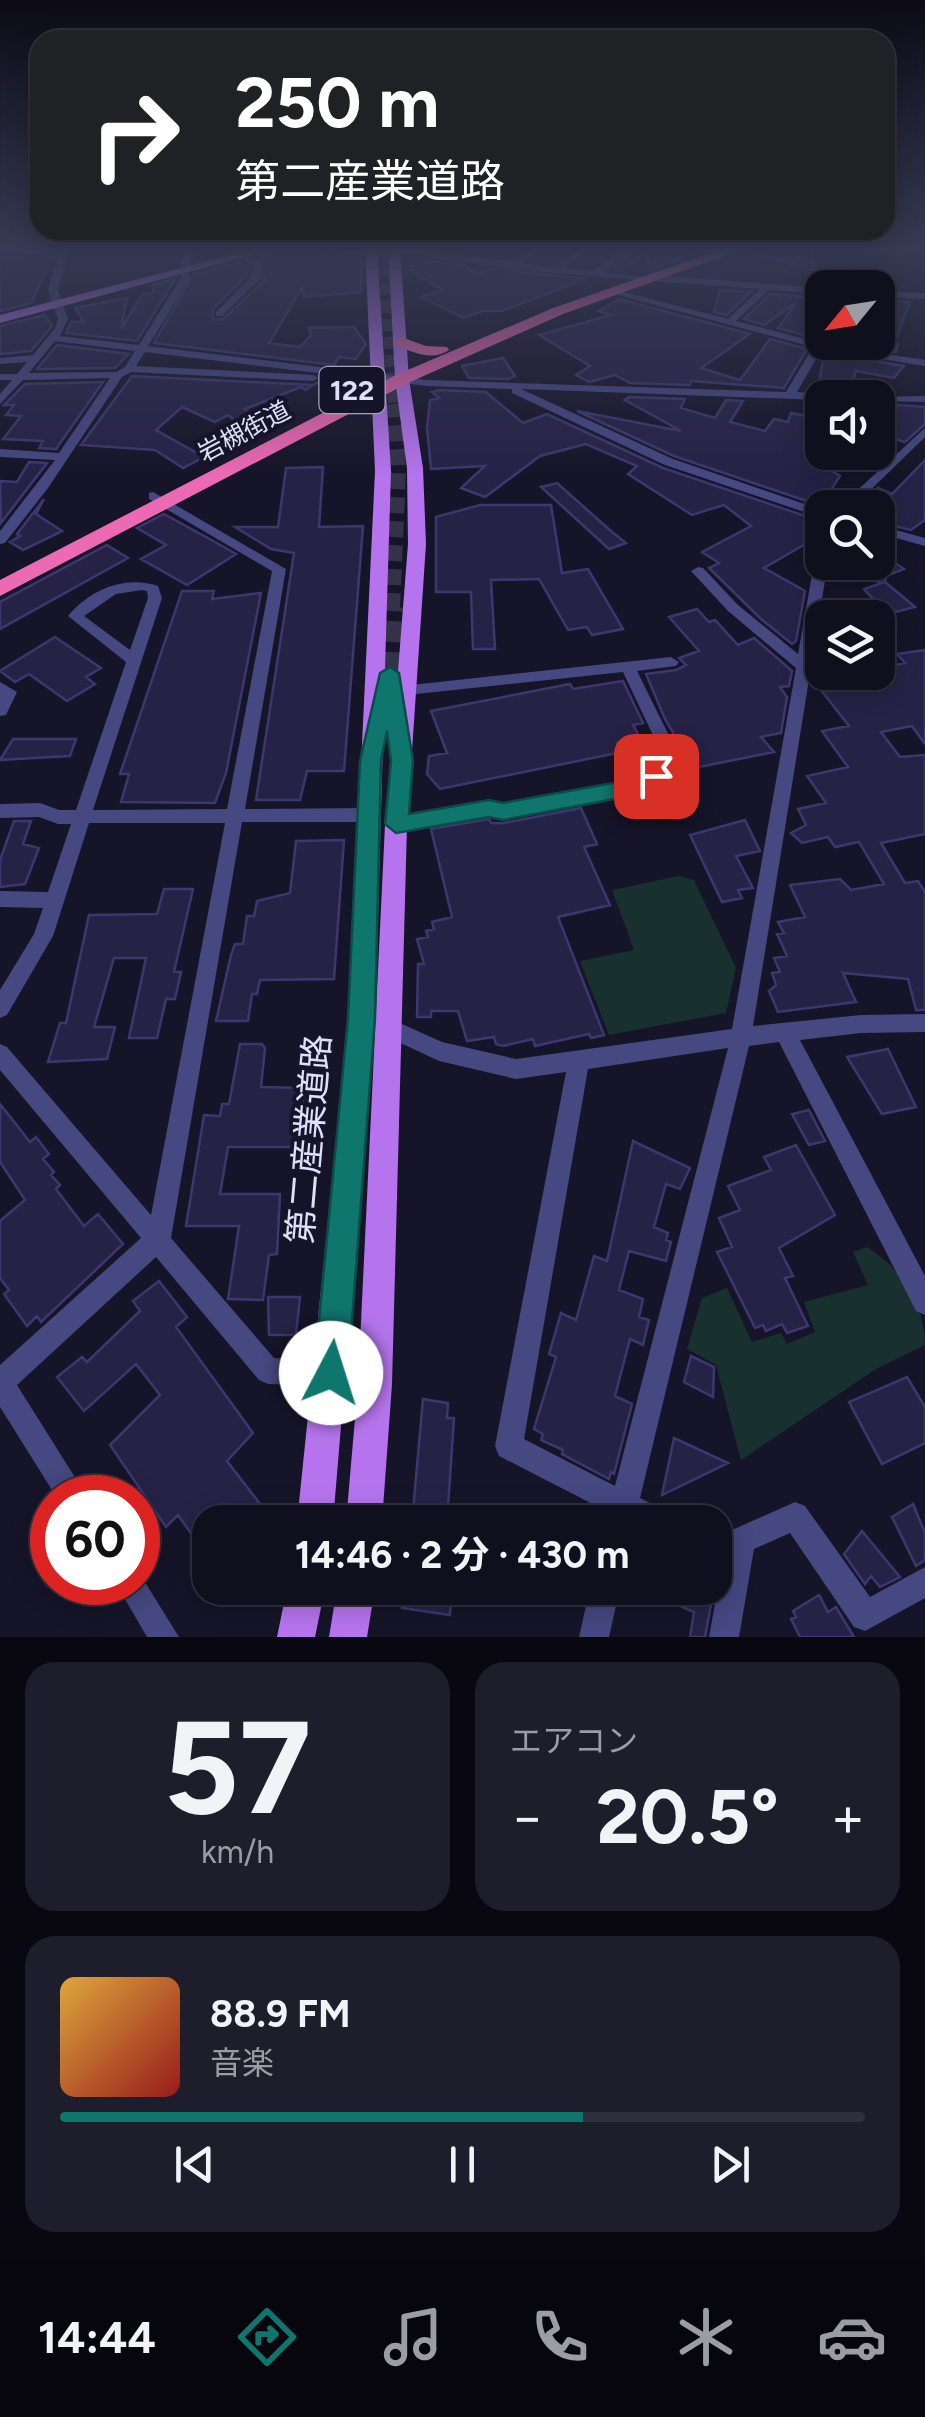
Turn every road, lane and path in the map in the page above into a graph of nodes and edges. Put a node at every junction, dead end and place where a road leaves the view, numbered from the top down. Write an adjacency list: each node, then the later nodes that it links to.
1 (61, 323): 8 (street)
2 (157, 323): 11 (street)
3 (378, 323): 22 (main road, 第二産業道路)
4 (401, 323): 10 (main road, 第二産業道路)
5 (516, 323): 12 (highway, 岩槻街道 / 122)
6 (531, 323): 22 (highway, 岩槻街道 / 122)
7 (744, 323): 9 (street)
8 (55, 338): 11 (street); 13 (street)
9 (805, 340)
10 (402, 342): 12 (highway); 22 (main road, 第二産業道路)
11 (142, 348): 18 (street); 19 (street)
12 (442, 350): 22 (highway, 岩槻街道 / 122)
13 (38, 358): 16 (street); 21 (street)
14 (895, 358): 17 (street)
15 (811, 360): 24 (street)
16 (0, 361)
17 (925, 363)
18 (123, 372): 19 (street); 21 (street); 33 (street)
19 (356, 374): 22 (street)
20 (0, 378): 21 (street)
21 (20, 378): 28 (street)
22 (390, 378): 23 (street); 29 (highway, 岩槻街道 / 122); 30 (main road, 第二産業道路); 35 (highway, 岩槻街道 / 122); 49 (main road, 第二産業道路)
23 (507, 386): 24 (street); 36 (street)
24 (790, 395): 25 (street)
25 (805, 396)
26 (895, 398): 27 (street)
27 (925, 399)
28 (0, 401)
29 (336, 411): 30 (highway); 35 (highway, 岩槻街道 / 122)
30 (380, 418): 51 (main road, 第二産業道路)
31 (925, 431): 34 (street)
32 (0, 453): 33 (street)
33 (63, 456): 38 (street)
34 (863, 490)
35 (158, 499): 41 (highway, 岩槻街道 / 122); 43 (highway, 岩槻街道 / 122); 56 (street)
36 (805, 508)
37 (895, 534): 39 (street)
38 (0, 540)
39 (925, 542)
40 (698, 571): 47 (street)
41 (0, 576)
42 (818, 580): 47 (street)
43 (0, 589)
44 (133, 660): 44 (street); 55 (street)
45 (671, 662): 46 (street)
46 (627, 665): 49 (street); 57 (street)
47 (803, 666): 65 (street)
48 (0, 686): 50 (street)
49 (408, 690): 52 (main road, 第二産業道路)
50 (0, 711)
51 (370, 761): 52 (main road, 第二産業道路); 54 (main road, 第二産業道路)
52 (402, 761): 57 (main road, 第二産業道路)
53 (0, 811): 55 (street)
54 (368, 815): 56 (street); 61 (main road, 第二産業道路)
55 (80, 816): 56 (street); 59 (street)
56 (233, 818): 68 (street)
57 (396, 824): 63 (main road, 第二産業道路)
58 (0, 898): 59 (street)
59 (53, 900): 60 (street)
60 (0, 1009)
61 (362, 1018): 63 (street); 70 (main road, 第二産業道路)
62 (925, 1023): 64 (street)
63 (390, 1026): 67 (street); 74 (main road, 第二産業道路)
64 (785, 1032): 65 (street); 69 (street)
65 (741, 1037): 67 (street); 76 (street)
66 (0, 1054): 68 (street)
67 (578, 1060): 75 (street)
68 (159, 1238): 70 (street); 71 (street)
69 (925, 1302)
70 (331, 1373): 73 (main road, 第二産業道路)
71 (0, 1383): 72 (street)
72 (59, 1475)
73 (316, 1505)
74 (365, 1505)
75 (606, 1505)
76 (624, 1505)
77 (732, 1548): 78 (street)
78 (925, 1582)
79 (144, 1605): 84 (street)
80 (303, 1605): 85 (main road)
81 (353, 1605): 86 (main road)
82 (601, 1605): 87 (street)
83 (725, 1605): 88 (street)
84 (164, 1637)
85 (296, 1637)
86 (348, 1637)
87 (594, 1637)
88 (724, 1637)

